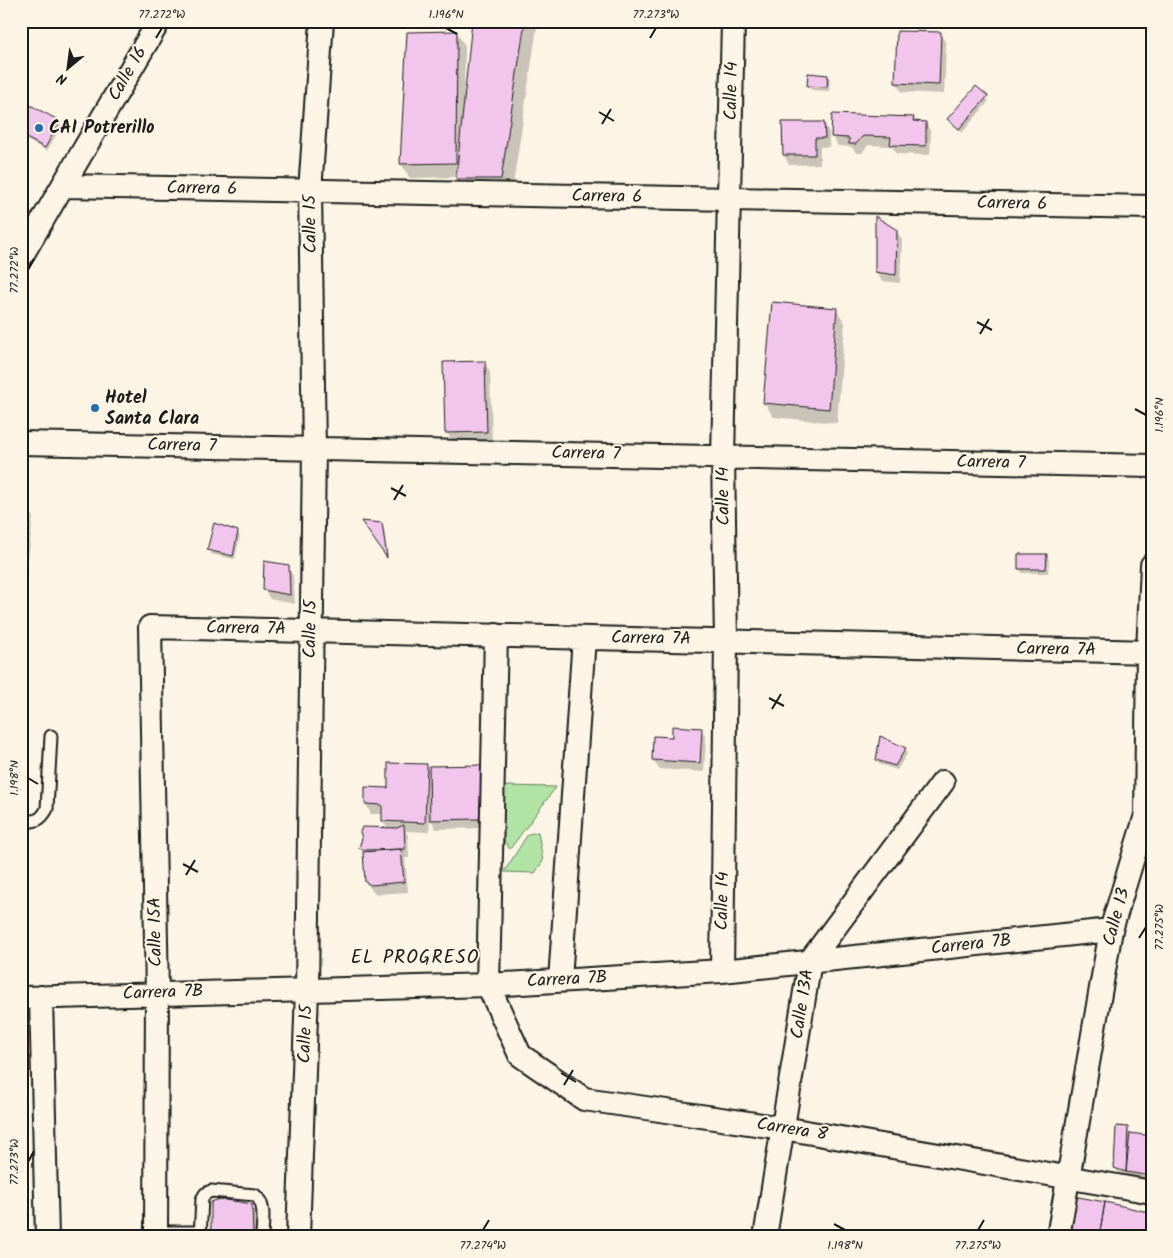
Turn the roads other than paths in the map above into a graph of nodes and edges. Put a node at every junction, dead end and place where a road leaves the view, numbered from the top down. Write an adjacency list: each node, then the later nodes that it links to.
1 (159, 21): 4 (street, Calle 16)
2 (322, 21): 5 (street, Calle 15)
3 (733, 21): 6 (street, Calle 14)
4 (63, 186): 5 (street, Carrera 6); 8 (street, Calle 16)
5 (310, 191): 6 (street, Carrera 6); 10 (street, Calle 15)
6 (729, 199): 7 (street, Carrera 6); 11 (street, Calle 14)
7 (1152, 207)
8 (21, 256)
9 (21, 443): 10 (street, Carrera 7)
10 (314, 449): 11 (street, Carrera 7); 15 (street, Calle 15)
11 (723, 457): 12 (street, Carrera 7); 18 (street, Calle 14)
12 (1152, 466)
13 (1152, 565): 19 (street, Calle 13)
14 (150, 627): 15 (street, Carrera 7A); 29 (street, Calle 15A)
15 (311, 631): 16 (street, Carrera 7A); 28 (street, Calle 15)
16 (496, 635): 17 (street, Carrera 7A); 27 (street)
17 (584, 638): 18 (street, Carrera 7A); 26 (street)
18 (726, 641): 19 (street, Carrera 7A); 25 (street, Calle 14)
19 (1150, 652): 23 (street, Calle 13)
20 (51, 736): 22 (lane)
21 (943, 782): 24 (street, Calle 13A)
22 (21, 822)
23 (1111, 930): 24 (street, Carrera 7B); 32 (street, Calle 13)
24 (810, 961): 25 (street, Carrera 7B); 31 (street, Calle 13A)
25 (722, 971): 26 (street, Carrera 7B)
26 (560, 980): 27 (street, Carrera 7B)
27 (488, 985): 28 (street, Carrera 7B); 31 (street, Carrera 8)
28 (307, 990): 29 (street, Carrera 7B); 38 (street, Calle 15)
29 (157, 994): 30 (street, Carrera 7B); 34 (street, Calle 15A)
30 (31, 997): 36 (street)
31 (783, 1128): 32 (street, Carrera 8); 39 (street, Calle 13A)
32 (1068, 1177): 33 (street, Carrera 8); 40 (street, Calle 13)
33 (1152, 1192)
34 (156, 1234): 35 (lane)
35 (200, 1235): 37 (lane)
36 (47, 1237)
37 (262, 1237)
38 (298, 1237)
39 (764, 1237)
40 (1058, 1237)

